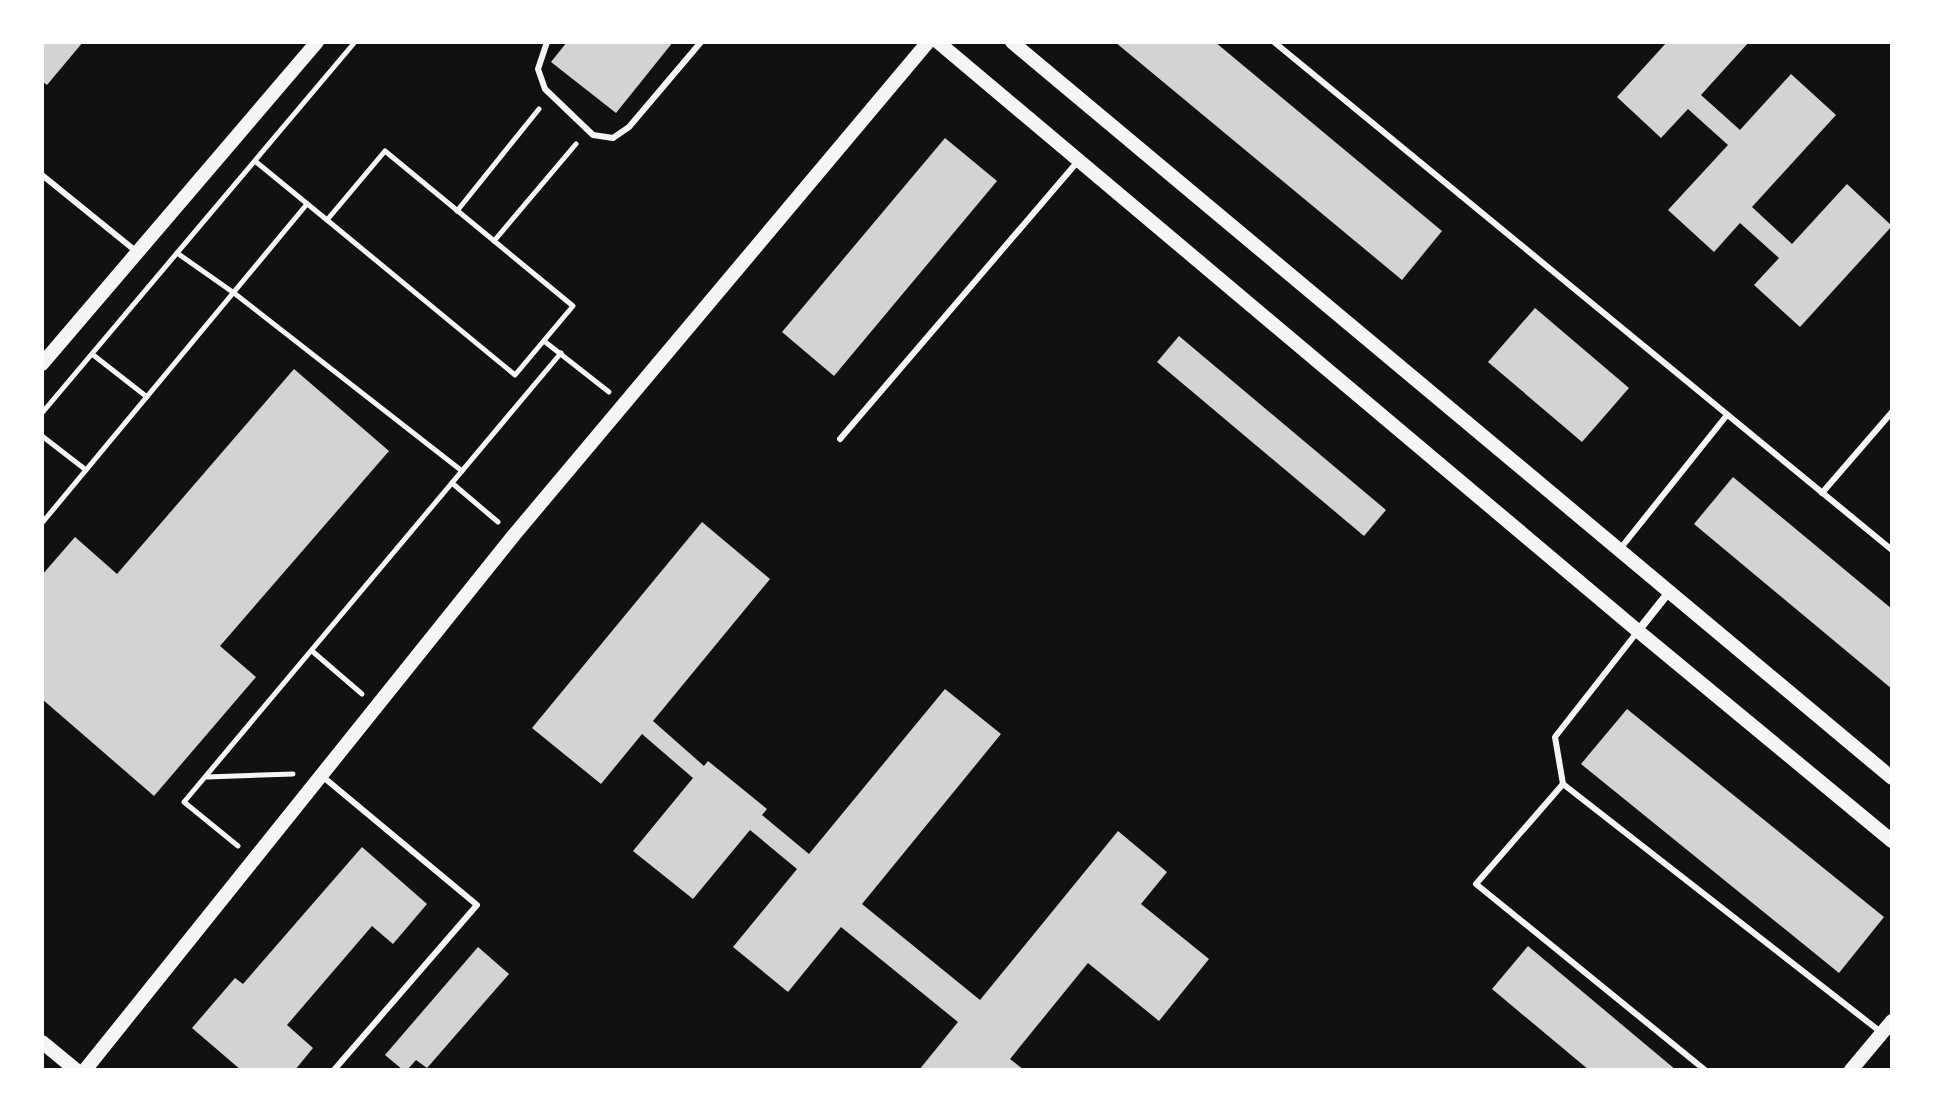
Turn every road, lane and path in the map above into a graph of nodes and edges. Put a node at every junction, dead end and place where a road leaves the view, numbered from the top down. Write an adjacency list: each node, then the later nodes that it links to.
1 (317, 42): 18 (street)
2 (355, 42): 12 (path)
3 (547, 42): 4 (lane)
4 (701, 42)
5 (928, 42): 45 (street)
6 (938, 42): 11 (street)
7 (1012, 42): 38 (street)
8 (1274, 42): 29 (lane)
9 (534, 115): 15 (path)
10 (574, 147): 17 (path)
11 (1079, 160): 31 (lane); 41 (street)
12 (255, 161): 14 (path); 19 (path)
13 (42, 175): 18 (lane)
14 (307, 204): 16 (path); 20 (path)
15 (457, 211): 16 (path); 17 (path)
16 (327, 220): 21 (path)
17 (494, 241): 21 (path)
18 (137, 252): 24 (street)
19 (177, 253): 20 (path); 23 (path)
20 (234, 293): 26 (path); 33 (path)
21 (544, 341): 22 (path)
22 (561, 353): 25 (path); 33 (path)
23 (92, 354): 26 (path); 28 (path)
24 (42, 364)
25 (613, 395)
26 (147, 397): 32 (path)
27 (1892, 412): 35 (lane)
28 (42, 413)
29 (1727, 415): 35 (lane); 38 (lane)
30 (42, 436): 32 (path)
31 (840, 439)
32 (86, 470): 36 (path)
33 (462, 471): 34 (path)
34 (452, 483): 37 (path); 42 (path)
35 (1822, 493): 39 (lane)
36 (42, 523)
37 (505, 527)
38 (1619, 550): 40 (street)
39 (1892, 550)
40 (1669, 592): 41 (street); 47 (street)
41 (1638, 631): 48 (lane); 49 (street)
42 (312, 650): 43 (path); 46 (path)
43 (365, 697)
44 (302, 774): 46 (path)
45 (322, 776): 55 (street); 56 (lane)
46 (206, 777): 50 (path)
47 (1892, 778)
48 (1563, 784): 52 (lane); 57 (lane)
49 (1892, 841)
50 (241, 848)
51 (1892, 1021): 52 (street)
52 (1882, 1033): 58 (street)
53 (42, 1042): 54 (street)
54 (76, 1070)
55 (85, 1070)
56 (334, 1070)
57 (1705, 1070)
58 (1851, 1070)

